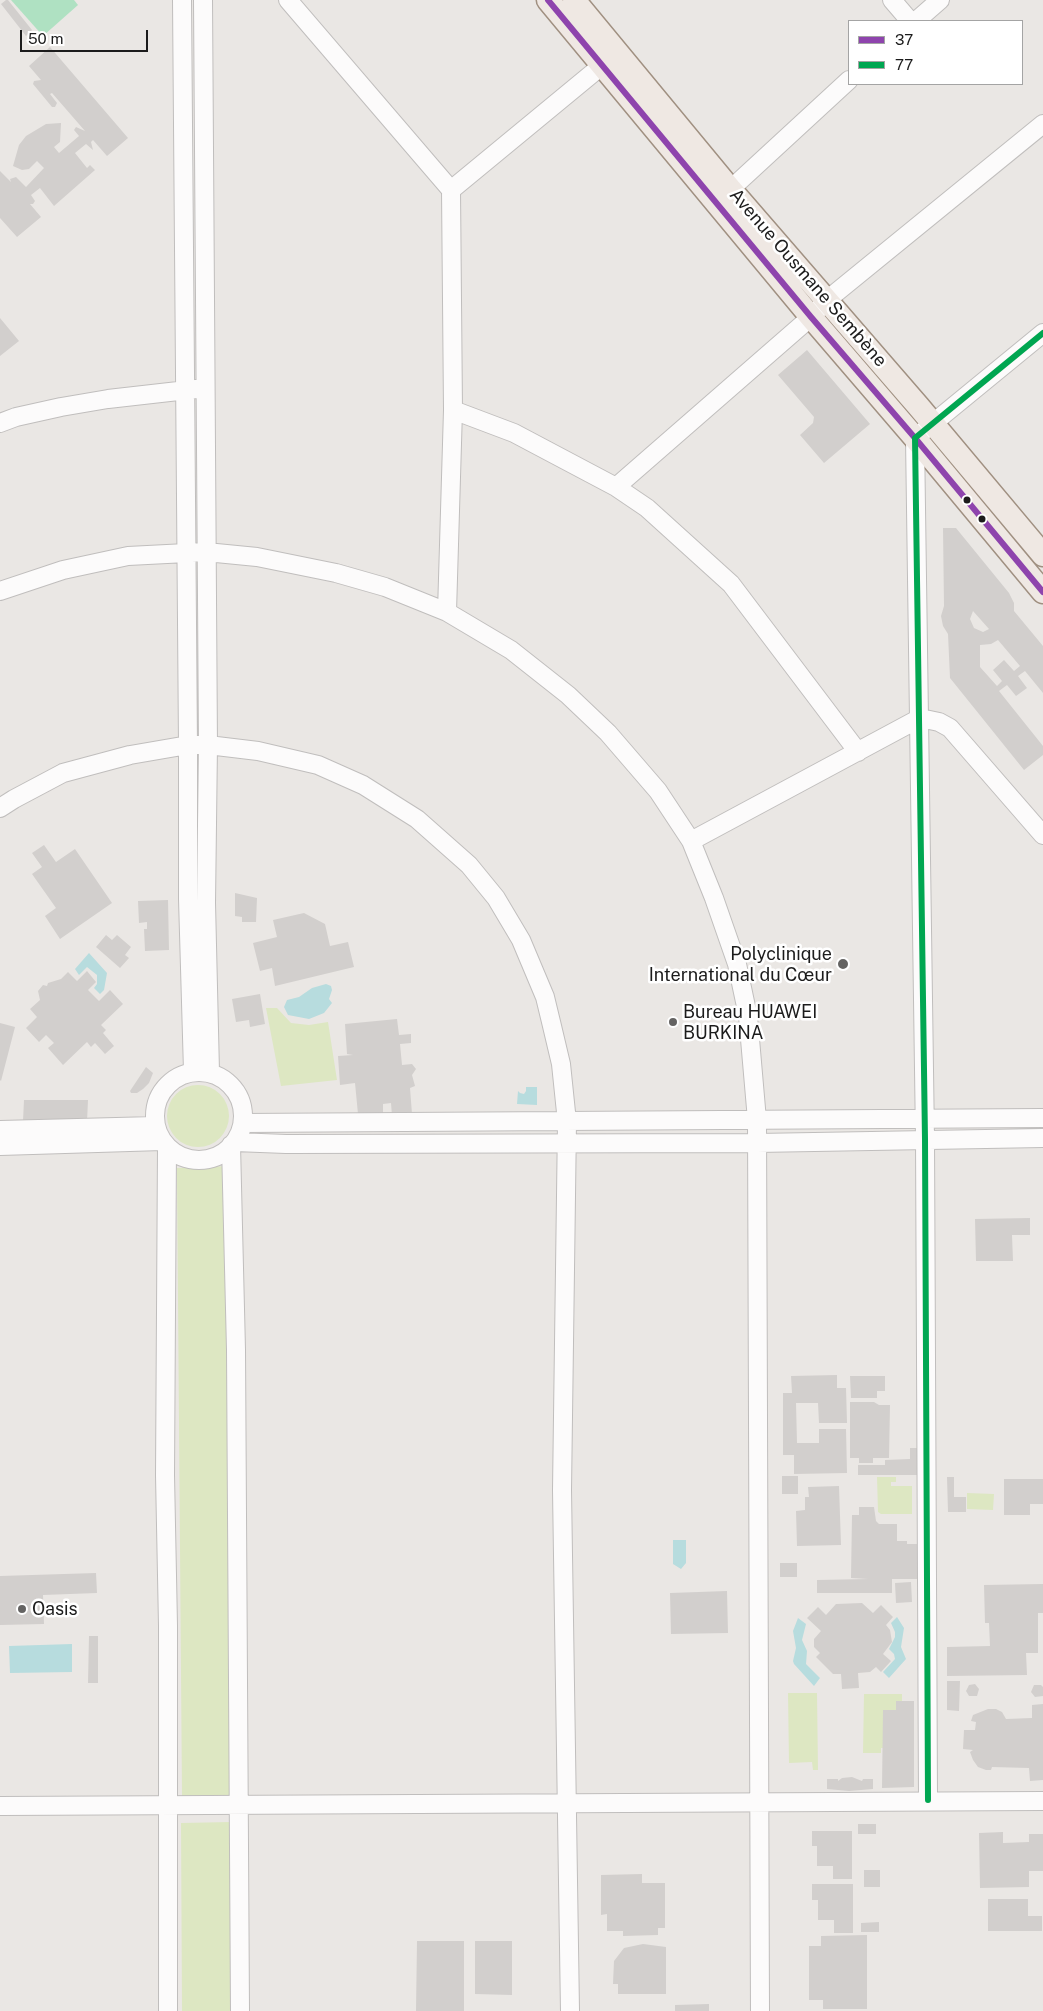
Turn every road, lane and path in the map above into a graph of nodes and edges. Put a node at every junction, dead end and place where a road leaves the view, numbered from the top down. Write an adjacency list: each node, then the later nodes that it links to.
1 (182, 0): 19 (street)
2 (203, 0): 18 (street)
3 (288, 0): 13 (street)
4 (548, 0): 10 (main road, Avenue Ousmane Sembène)
5 (574, 0): 10 (main road, Avenue Ousmane Sembène)
6 (892, 0): 8 (street)
7 (940, 0): 9 (street)
8 (909, 20)
9 (917, 20)
10 (610, 59): 13 (street); 14 (main road, Avenue Ousmane Sembène)
11 (848, 81): 14 (street)
12 (1043, 124): 15 (street)
13 (451, 190): 20 (street)
14 (724, 196): 15 (main road, Avenue Ousmane Sembène); 16 (main road, Avenue Ousmane Sembène)
15 (827, 300): 16 (street); 22 (main road, Avenue Ousmane Sembène)
16 (811, 317): 23 (main road, Avenue Ousmane Sembène); 24 (street)
17 (1043, 333): 22 (street)
18 (205, 389): 19 (street); 26 (street)
19 (185, 390): 21 (street); 25 (street)
20 (453, 410): 24 (street); 30 (street)
21 (0, 423)
22 (932, 423): 23 (street); 27 (main road, Avenue Ousmane Sembène)
23 (915, 438): 29 (main road, Avenue Ousmane Sembène); 31 (street)
24 (616, 487): 34 (street)
25 (187, 552): 26 (street); 28 (street); 32 (street)
26 (206, 552): 30 (street); 33 (street)
27 (1043, 556)
28 (0, 591)
29 (1043, 592)
30 (447, 612): 37 (street)
31 (920, 718): 34 (street); 36 (street); 39 (street)
32 (188, 745): 33 (street); 35 (street); 38 (street)
33 (208, 745): 38 (street); 42 (street)
34 (858, 752): 37 (street)
35 (0, 808)
36 (1043, 835)
37 (691, 841): 41 (street)
38 (202, 1072): 43 (street); 45 (street)
39 (924, 1118): 40 (street); 41 (street); 47 (street)
40 (1043, 1118)
41 (758, 1120): 42 (street); 48 (street)
42 (566, 1122): 43 (street); 49 (street)
43 (243, 1123): 50 (street)
44 (0, 1130): 45 (street)
45 (161, 1138): 50 (street); 51 (street); 57 (street)
46 (1043, 1138): 47 (street)
47 (925, 1140): 48 (street); 52 (street)
48 (757, 1142): 49 (street); 53 (street)
49 (566, 1143): 50 (street); 55 (street)
50 (233, 1144): 56 (street)
51 (0, 1146)
52 (928, 1800): 53 (street); 54 (street)
53 (759, 1801): 55 (street); 62 (street)
54 (1043, 1801)
55 (567, 1802): 56 (street); 61 (street)
56 (238, 1804): 57 (street); 60 (street)
57 (167, 1805): 58 (street); 59 (street)
58 (0, 1806)
59 (168, 2011)
60 (240, 2011)
61 (570, 2011)
62 (760, 2011)

